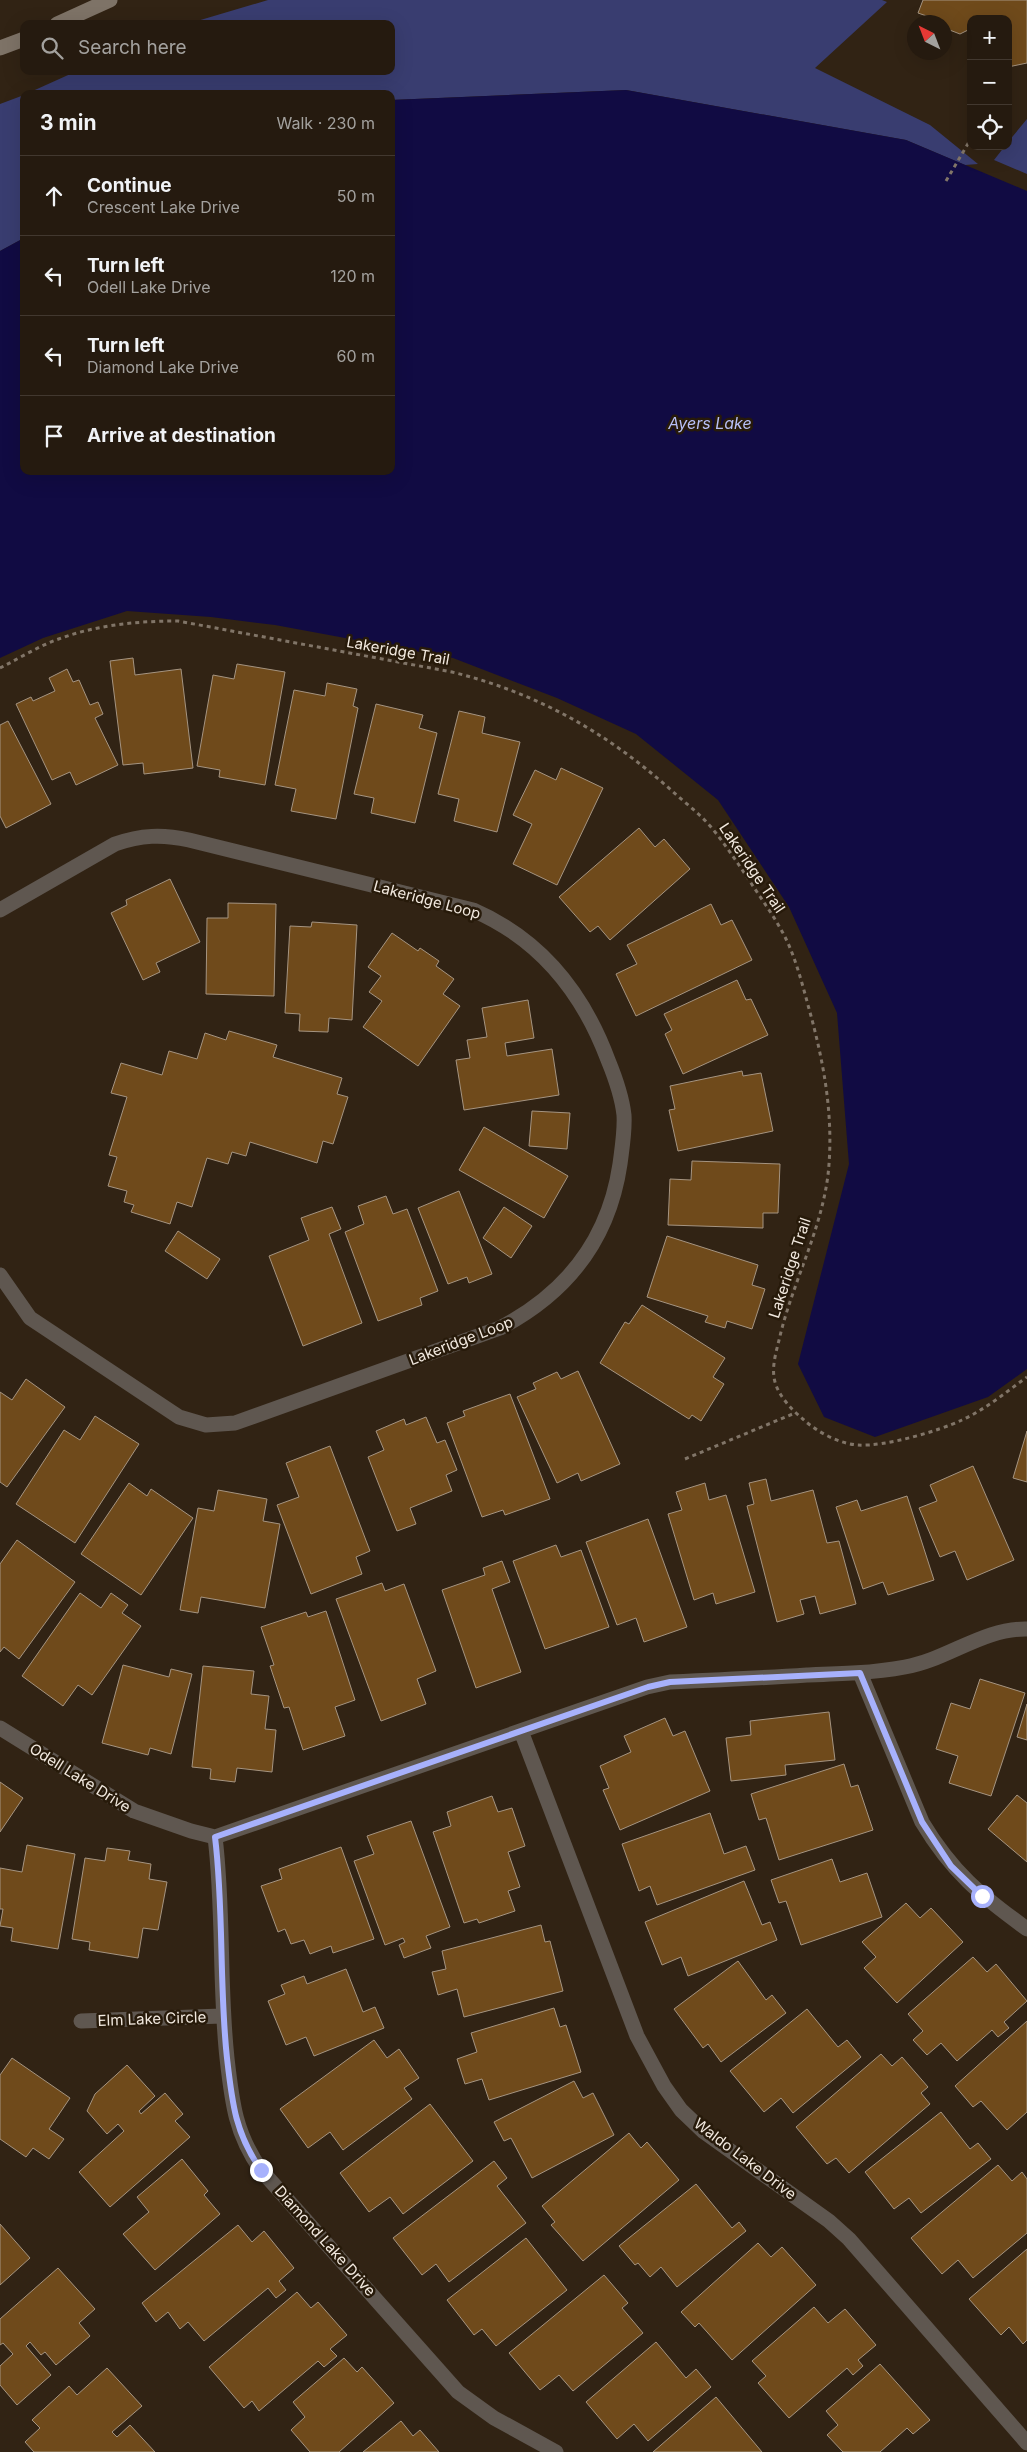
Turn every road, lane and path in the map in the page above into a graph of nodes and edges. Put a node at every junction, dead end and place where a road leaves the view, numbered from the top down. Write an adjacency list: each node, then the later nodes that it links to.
1 (110, 0): 2 (street)
2 (66, 20)
3 (20, 40): 4 (street)
4 (0, 48)
5 (967, 145): 6 (path)
6 (946, 181)
7 (0, 668): 11 (path, Lakeridge Trail)
8 (0, 910): 9 (street, Lakeridge Loop)
9 (0, 1276)
10 (1027, 1377): 11 (path, Lakeridge Trail)
11 (796, 1413): 12 (path)
12 (685, 1459)
13 (1027, 1630): 14 (street)
14 (860, 1673): 16 (street); 18 (street)
15 (0, 1728): 17 (street, Odell Lake Drive)
16 (521, 1731): 17 (street); 21 (street, Waldo Lake Drive)
17 (215, 1837): 19 (street, Diamond Lake Drive)
18 (1027, 1929)
19 (222, 2016): 20 (street, Elm Lake Circle); 22 (street, Diamond Lake Drive)
20 (81, 2022)
21 (1027, 2443)
22 (534, 2445): 23 (street, Diamond Lake Drive)
23 (556, 2452)

